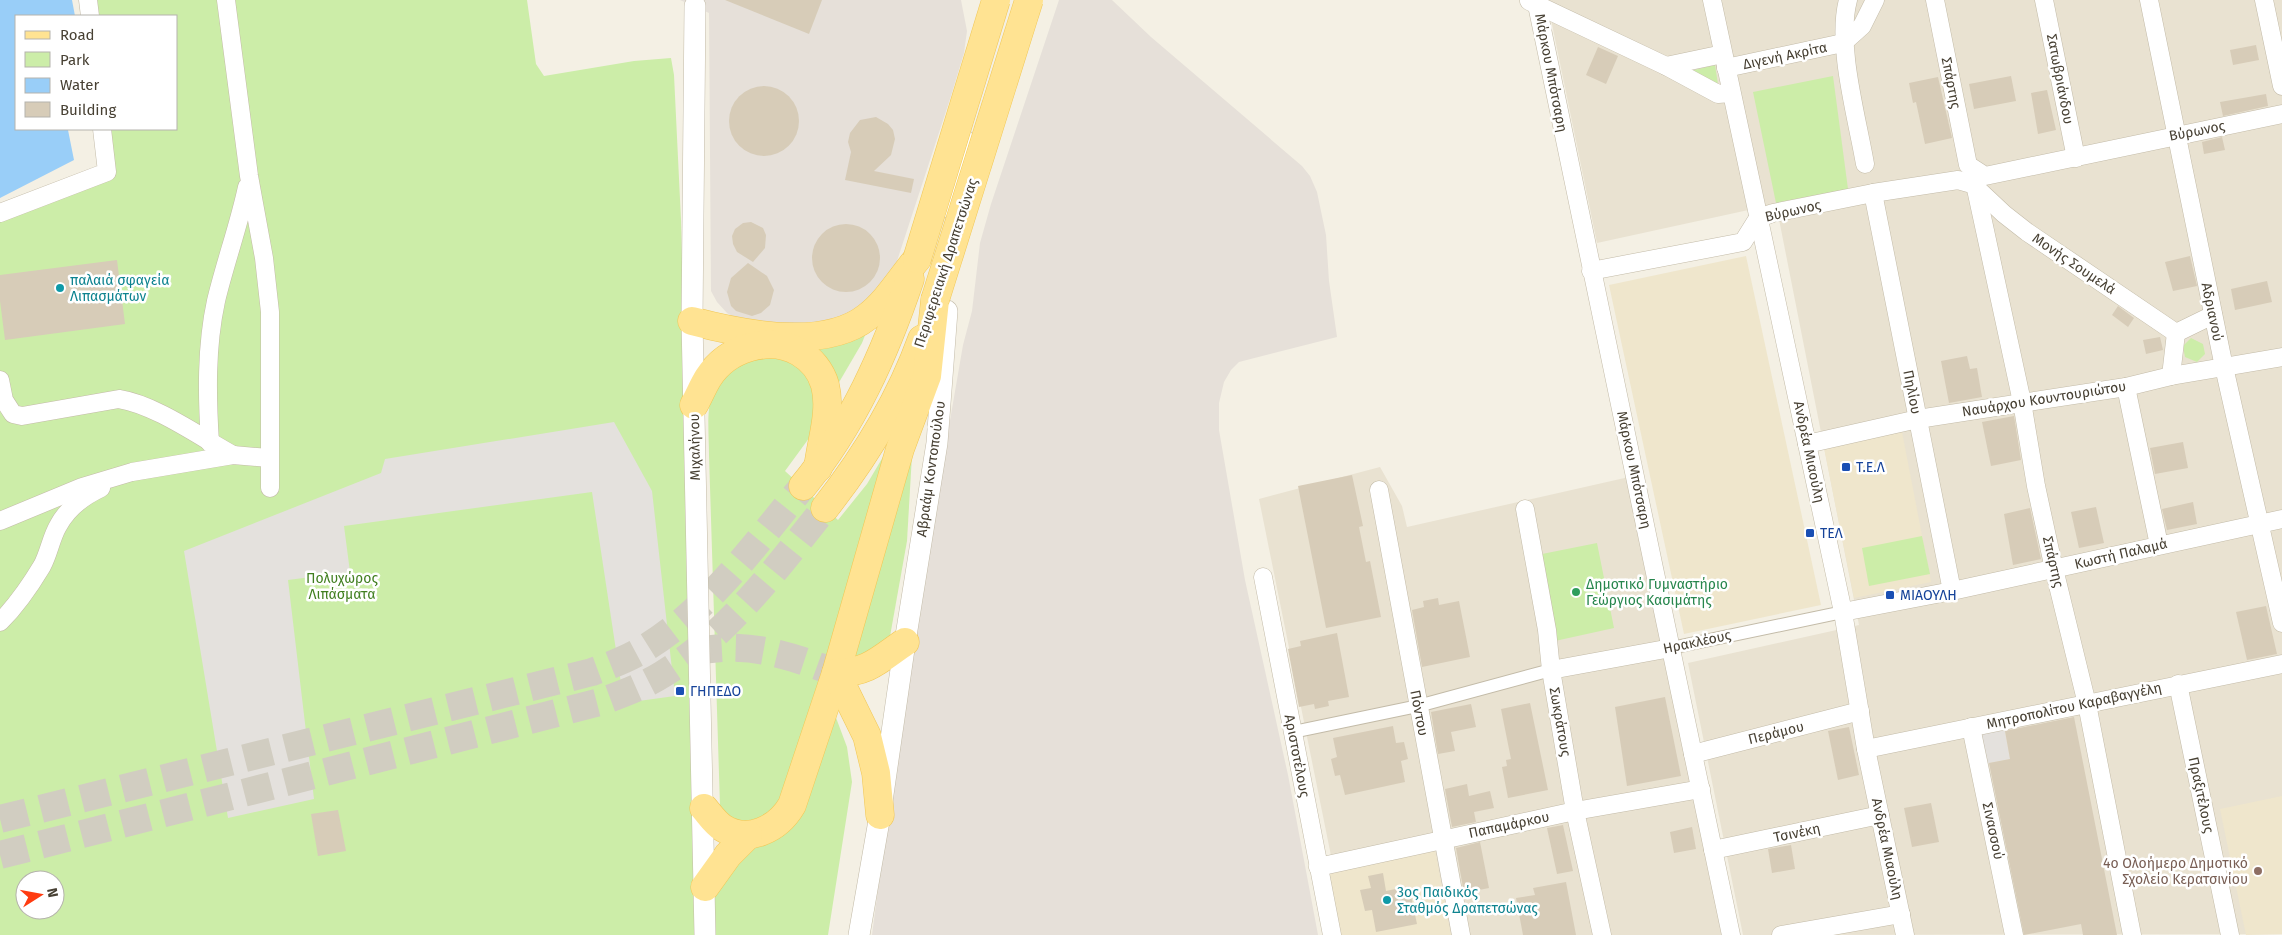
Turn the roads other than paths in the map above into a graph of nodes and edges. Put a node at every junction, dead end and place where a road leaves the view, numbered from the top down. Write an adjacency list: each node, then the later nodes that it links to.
1 (88, 0): 15 (street)
2 (226, 0): 27 (street)
3 (981, 0): 66 (street, Αβραάμ Κοντοπούλου)
4 (996, 0): 32 (main road, bridge)
5 (1029, 0): 34 (main road, Περιφερειακή Δραπετσώνας, bridge)
6 (1712, 0): 17 (street, Ανδρέα Μιαούλη)
7 (1848, 0): 16 (street, Διγενή Ακρίτα)
8 (1875, 0): 16 (street, Διγενή Ακρίτα)
9 (1935, 0): 26 (street, Σπάρτης)
10 (2044, 0): 24 (street, Σατωβριάνδου)
11 (2149, 0): 23 (street, Αδριανού)
12 (2264, 0): 19 (street)
13 (1533, 2): 18 (street); 33 (street, Μάρκου Μπότσαρη)
14 (695, 6): 36 (street, Μιχαλήνου)
15 (90, 15)
16 (1843, 43): 17 (street, Διγενή Ακρίτα); 25 (street)
17 (1725, 61): 18 (street, Διγενή Ακρίτα); 20 (street, Ανδρέα Μιαούλη)
18 (1666, 66): 20 (street)
19 (2282, 86)
20 (1731, 93): 31 (street, Ανδρέα Μιαούλη)
21 (2282, 114): 23 (street, Βύρωνος)
22 (102, 130): 30 (street)
23 (2176, 135): 24 (street, Βύρωνος); 35 (street, Αδριανού)
24 (2076, 158): 26 (street, Βύρωνος)
25 (1865, 164)
26 (1968, 166)
27 (249, 176): 47 (street); 50 (street)
28 (1976, 189): 29 (street, Βύρωνος); 37 (street, Μονής Σουμελά); 44 (street, Σπάρτης)
29 (1872, 193): 31 (street, Βύρωνος); 46 (street, Πηλίου)
30 (0, 213)
31 (1758, 218): 33 (street, Βύρωνος); 48 (street, Ανδρέα Μιαούλη)
32 (916, 259): 36 (main road); 38 (main road)
33 (1591, 271): 67 (street, Μάρκου Μπότσαρη)
34 (935, 300): 54 (main road, Περιφερειακή Δραπετσώνας); 70 (main road)
35 (2213, 315): 37 (street); 40 (street, Αδριανού)
36 (693, 328): 38 (main road); 45 (street, Μιχαλήνου)
37 (2176, 333): 41 (street)
38 (732, 356): 45 (main road)
39 (2282, 357): 40 (street, Ναυάρχου Κουντουριώτου)
40 (2224, 367): 41 (street, Ναυάρχου Κουντουριώτου); 58 (street, Αδριανού)
41 (2172, 376): 43 (street, Ναυάρχου Κουντουριώτου)
42 (0, 380): 47 (street)
43 (2126, 387): 44 (street, Ναυάρχου Κουντουριώτου); 59 (street)
44 (2022, 402): 46 (street, Ναυάρχου Κουντουριώτου); 60 (street, Σπάρτης)
45 (694, 405): 80 (street, Μιχαλήνου)
46 (1918, 419): 48 (street, Ναυάρχου Κουντουριώτου); 62 (street, Πηλίου)
47 (210, 443): 49 (street)
48 (1807, 444): 63 (street, Ανδρέα Μιαούλη)
49 (233, 455): 50 (street); 51 (street)
50 (269, 458): 52 (street)
51 (140, 471): 57 (street); 64 (street)
52 (270, 488)
53 (1379, 490): 73 (street, Πόντου)
54 (825, 508)
55 (1525, 508): 69 (street, Σωκράτους)
56 (2282, 519): 58 (street, Κωστή Παλαμά)
57 (0, 521)
58 (2261, 524): 59 (street, Κωστή Παλαμά); 65 (street, Αδριανού)
59 (2159, 545): 60 (street, Κωστή Παλαμά)
60 (2054, 569): 62 (street, Κωστή Παλαμά); 72 (street, Σπάρτης)
61 (1263, 577): 76 (street, Αριστοτέλους)
62 (1952, 591): 63 (street, Κωστή Παλαμά)
63 (1843, 612): 67 (street, Ηρακλέους); 74 (street, Ανδρέα Μιαούλη)
64 (0, 622)
65 (2282, 623)
66 (905, 642): 70 (main road); 82 (street, Αβραάμ Κοντοπούλου)
67 (1671, 648): 69 (street, Ηρακλέους); 78 (street, Μάρκου Μπότσαρη)
68 (2282, 664): 71 (street, Μητροπολίτου Καραβαγγέλη)
69 (1551, 670): 73 (street); 81 (street, Σωκράτους)
70 (836, 673): 82 (main road); 84 (main road)
71 (2178, 684): 72 (street, Μητροπολίτου Καραβαγγέλη); 100 (street, Πραξιτέλους)
72 (2087, 704): 75 (street, Μητροπολίτου Καραβαγγέλη); 99 (street, Σπάρτης)
73 (1418, 706): 76 (street); 85 (street, Πόντου)
74 (1860, 711): 77 (street, Ανδρέα Μιαούλη); 78 (street, Περάμου)
75 (1971, 727): 77 (street, Μητροπολίτου Καραβαγγέλη); 98 (street, Σινασσού)
76 (1293, 732): 87 (street, Αριστοτέλους)
77 (1866, 749): 83 (street, Ανδρέα Μιαούλη)
78 (1693, 754): 79 (street, Μάρκου Μπότσαρη)
79 (1700, 789): 81 (street, Παπαμάρκου); 86 (street, Μάρκου Μπότσαρη)
80 (704, 808): 84 (main road); 88 (street, Μιχαλήνου)
81 (1575, 811): 85 (street, Παπαμάρκου); 94 (street, Σωκράτους)
82 (880, 815): 91 (street, Αβραάμ Κοντοπούλου)
83 (1880, 815): 86 (street, Τσινέκη); 89 (street, Ανδρέα Μιαούλη)
84 (748, 835): 88 (main road)
85 (1445, 839): 87 (street, Παπαμάρκου); 93 (street, Πόντου)
86 (1713, 850): 95 (street, Μάρκου Μπότσαρη)
87 (1318, 867): 92 (street, Αριστοτέλους)
88 (705, 887): 90 (street, Μιχαλήνου)
89 (1901, 914): 96 (street); 97 (street, Ανδρέα Μιαούλη)
90 (706, 935)
91 (859, 935)
92 (1332, 935)
93 (1461, 935)
94 (1602, 935)
95 (1731, 935)
96 (1781, 935)
97 (1905, 935)
98 (2014, 935)
99 (2132, 935)
100 (2230, 935)

